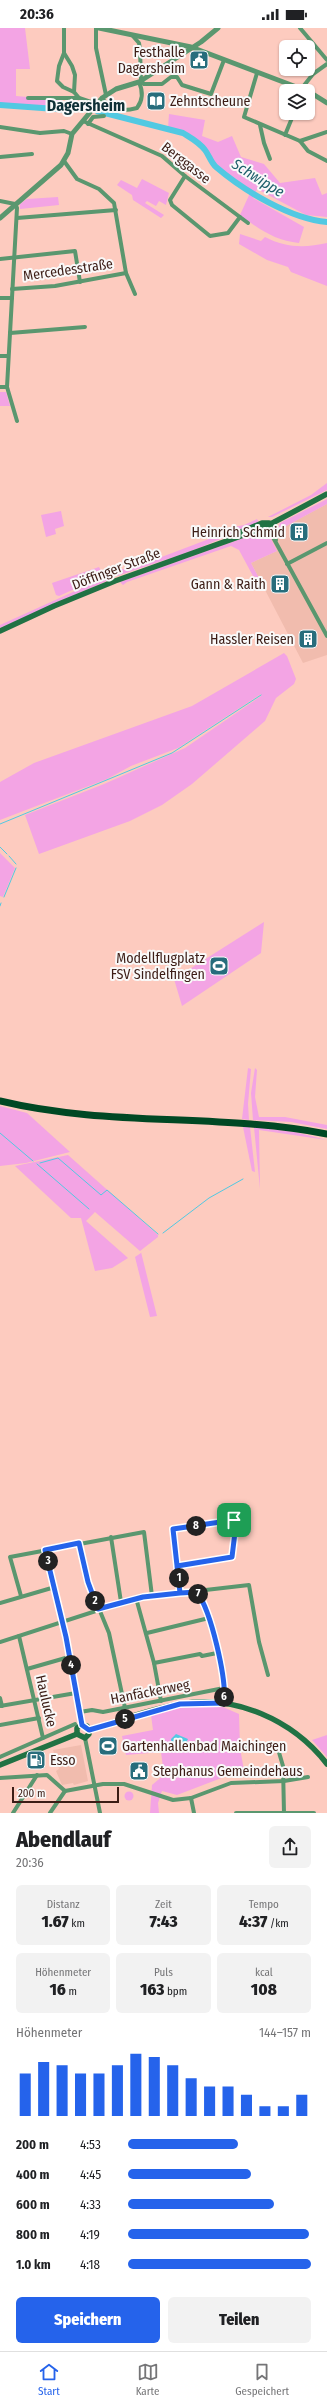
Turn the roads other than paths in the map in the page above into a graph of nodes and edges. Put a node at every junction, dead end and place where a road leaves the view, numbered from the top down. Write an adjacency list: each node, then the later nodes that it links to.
1 (64, 28): 12 (street)
2 (96, 28): 24 (street)
3 (99, 28): 6 (street)
4 (218, 28): 8 (street)
5 (300, 28): 16 (street)
6 (130, 33): 7 (street); 9 (street)
7 (150, 37): 9 (street); 10 (street)
8 (204, 40): 11 (street); 13 (street)
9 (139, 43): 19 (street)
10 (178, 43): 11 (street); 14 (street)
11 (191, 47): 13 (street); 14 (street)
12 (64, 53): 22 (street); 22 (street)
13 (207, 53): 15 (street)
14 (179, 55): 19 (street)
15 (224, 60): 18 (street); 19 (street)
16 (327, 60)
17 (327, 64): 21 (street)
18 (257, 73): 20 (street); 32 (street)
19 (140, 81): 24 (street); 24 (street)
20 (288, 84)
21 (308, 84)
22 (74, 92): 26 (street)
23 (315, 96): 27 (street)
24 (104, 97): 28 (street)
25 (28, 98): 26 (street)
26 (79, 98): 28 (street)
27 (327, 103)
28 (97, 104): 31 (street)
29 (104, 116): 31 (street)
30 (291, 120): 36 (street)
31 (86, 123): 35 (street); 43 (street, Berggasse)
32 (260, 125): 36 (street); 40 (street)
33 (0, 128): 35 (street)
34 (327, 132): 37 (street)
35 (72, 134): 41 (street)
36 (285, 135): 37 (street)
37 (300, 141): 42 (street)
38 (32, 154): 39 (street)
39 (0, 157)
40 (270, 160)
41 (64, 161): 45 (street); 46 (street)
42 (327, 161)
43 (185, 176): 47 (street, Berggasse); 47 (street)
44 (0, 202): 45 (street)
45 (15, 204): 48 (street); 49 (street)
46 (116, 210): 49 (street); 53 (street)
47 (240, 217): 50 (street, Berggasse)
48 (0, 218)
49 (17, 218): 51 (street)
50 (248, 223)
51 (14, 258): 52 (street); 54 (street); 55 (street)
52 (0, 259)
53 (126, 273): 54 (street, Mercedesstraße); 56 (street)
54 (80, 282): 55 (street, Mercedesstraße)
55 (12, 289): 58 (street)
56 (135, 294)
57 (0, 298): 58 (street, Mercedesstraße)
58 (12, 298): 60 (street)
59 (85, 327): 60 (street)
60 (10, 333): 62 (street)
61 (0, 356): 62 (street)
62 (8, 356): 63 (street)
63 (7, 387): 64 (street); 65 (street)
64 (0, 388)
65 (18, 421)
66 (327, 494): 67 (main road, Döffinger Straße)
67 (269, 523): 69 (street); 70 (main road, Döffinger Straße)
68 (327, 543): 69 (street)
69 (287, 564): 71 (street)
70 (0, 631)
71 (327, 636)
72 (0, 1101): 73 (highway)
73 (327, 1134)
74 (111, 1537): 75 (street); 82 (street); 84 (street)
75 (79, 1543): 76 (street); 86 (street)
76 (45, 1550): 78 (street); 81 (street)
77 (177, 1566): 77 (street); 80 (street)
78 (55, 1587): 81 (street); 88 (street)
79 (197, 1592): 80 (street); 87 (street); 96 (street)
80 (180, 1593): 82 (street)
81 (21, 1596): 85 (street)
82 (152, 1596): 83 (street)
83 (136, 1598): 84 (street); 89 (street)
84 (121, 1602): 86 (street)
85 (0, 1603)
86 (98, 1609): 88 (street); 104 (street)
87 (209, 1618): 89 (street); 92 (street)
88 (62, 1620): 90 (street); 93 (street)
89 (147, 1633): 94 (street)
90 (20, 1636): 91 (street); 95 (street, Haulucke)
91 (0, 1642)
92 (217, 1653): 94 (street); 97 (street)
93 (69, 1657): 95 (street, Haulucke); 98 (street)
94 (154, 1663): 101 (street)
95 (27, 1669): 100 (street, Haulucke)
96 (268, 1676)
97 (224, 1688): 101 (street, Hanfäckerweg); 102 (street)
98 (76, 1693): 100 (street); 105 (street)
99 (0, 1698): 103 (street)
100 (34, 1700): 103 (street); 106 (street, Haulucke)
101 (161, 1701): 104 (street, Hanfäckerweg)
102 (224, 1703): 110 (main road); 116 (main road)
103 (1, 1706)
104 (125, 1708): 105 (street, Hanfäckerweg)
105 (80, 1712): 109 (street)
106 (39, 1718): 108 (street); 112 (street, Haulucke)
107 (75, 1724): 112 (street)
108 (0, 1725)
109 (82, 1725): 110 (main road); 111 (main road)
110 (89, 1730): 113 (main road)
111 (77, 1734): 113 (main road); 117 (main road)
112 (43, 1738): 115 (street)
113 (85, 1738): 122 (street)
114 (243, 1747): 121 (street)
115 (0, 1757)
116 (327, 1764)
117 (0, 1765)
118 (37, 1776): 120 (street); 123 (street); 126 (street)
119 (308, 1777): 121 (street)
120 (0, 1778)
121 (284, 1781): 124 (street); 125 (street)
122 (94, 1786): 123 (street); 124 (street); 128 (street)
123 (65, 1792): 127 (street)
124 (191, 1798): 129 (street)
125 (284, 1812): 130 (street); 131 (street)
126 (13, 1813)
127 (50, 1813)
128 (100, 1813)
129 (194, 1813)
130 (236, 1813)
131 (314, 1813)

